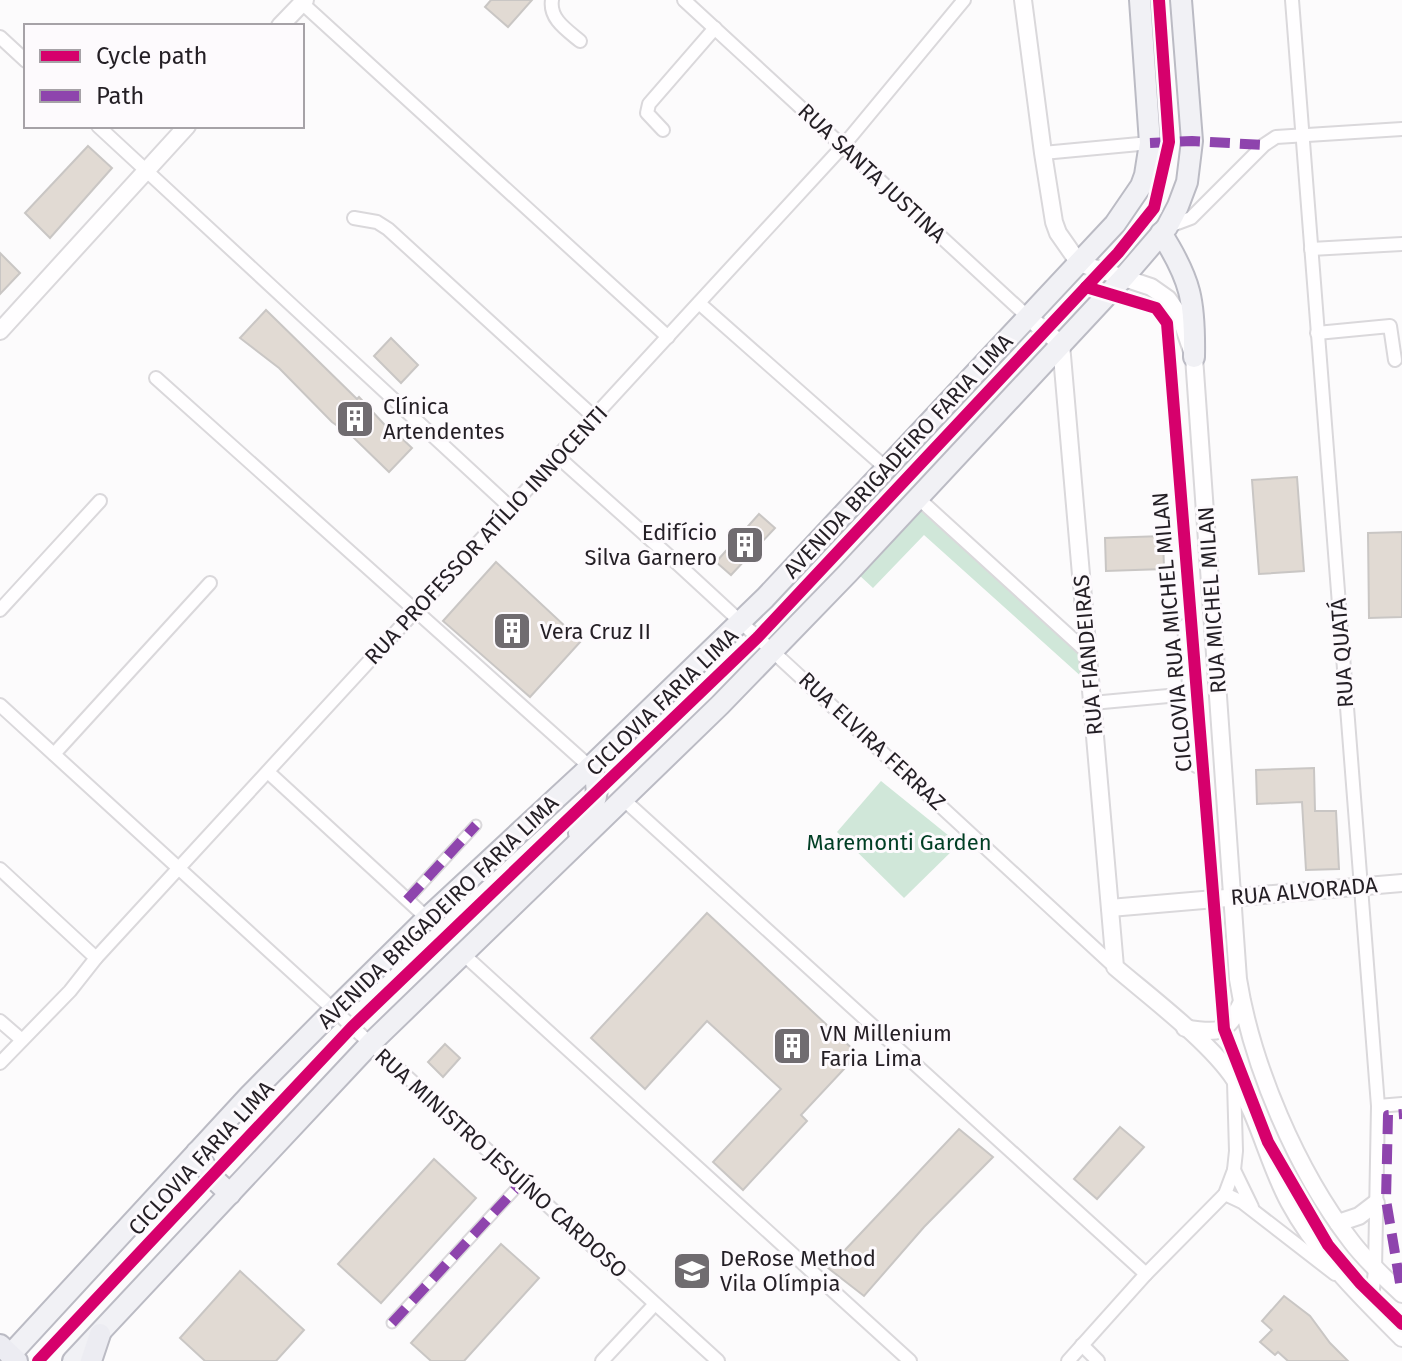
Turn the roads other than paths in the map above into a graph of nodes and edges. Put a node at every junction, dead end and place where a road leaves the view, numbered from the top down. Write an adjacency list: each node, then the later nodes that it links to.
1 (552, 0): 12 (street)
2 (684, 0): 10 (street, RUA SANTA JUSTINA)
3 (964, 0): 20 (street, RUA PROFESSOR ATÍLIO INNOCENTI)
4 (1023, 0): 21 (street)
5 (1140, 0): 19 (main road, AVENIDA BRIGADEIRO FARIA LIMA)
6 (1181, 0): 24 (main road, AVENIDA BRIGADEIRO FARIA LIMA)
7 (1292, 0): 18 (street, RUA QUATÁ)
8 (303, 2): 9 (street); 33 (street)
9 (282, 24)
10 (715, 28): 17 (street); 20 (street, RUA SANTA JUSTINA)
11 (0, 37): 13 (street)
12 (580, 41)
13 (24, 59)
14 (100, 128): 22 (street)
15 (185, 128): 22 (street)
16 (1402, 129): 18 (street)
17 (663, 130)
18 (1302, 136): 24 (street); 26 (street, RUA QUATÁ)
19 (1150, 143): 21 (street); 27 (main road, AVENIDA BRIGADEIRO FARIA LIMA)
20 (843, 146): 29 (street, RUA PROFESSOR ATÍLIO INNOCENTI); 30 (street, RUA SANTA JUSTINA)
21 (1043, 153): 27 (street)
22 (146, 170): 31 (street); 43 (street)
23 (354, 218): 38 (street)
24 (1164, 230): 28 (main road, AVENIDA BRIGADEIRO FARIA LIMA); 35 (main road)
25 (1402, 244): 26 (street)
26 (1311, 249): 32 (street, RUA QUATÁ)
27 (1079, 263): 28 (street, RUA MICHEL MILAN); 30 (main road, AVENIDA BRIGADEIRO FARIA LIMA)
28 (1124, 277): 34 (main road, AVENIDA BRIGADEIRO FARIA LIMA); 35 (street, RUA MICHEL MILAN)
29 (699, 303): 33 (street, RUA PROFESSOR ATÍLIO INNOCENTI); 40 (street)
30 (1028, 317): 34 (street, RUA SANTA JUSTINA); 40 (main road, AVENIDA BRIGADEIRO FARIA LIMA)
31 (0, 331)
32 (1317, 333): 36 (street); 64 (street, RUA QUATÁ)
33 (668, 337): 38 (street, RUA PROFESSOR ATÍLIO INNOCENTI)
34 (1061, 344): 41 (main road, AVENIDA BRIGADEIRO FARIA LIMA); 50 (street, RUA FIANDEIRAS)
35 (1194, 357): 65 (street, RUA MICHEL MILAN)
36 (1395, 360)
37 (156, 378): 46 (street)
38 (594, 417): 39 (street, RUA PROFESSOR ATÍLIO INNOCENTI)
39 (558, 457): 43 (street, RUA PROFESSOR ATÍLIO INNOCENTI); 47 (street, RUA ELVIRA FERRAZ)
40 (887, 469): 47 (main road, AVENIDA BRIGADEIRO FARIA LIMA)
41 (918, 498): 49 (main road, AVENIDA BRIGADEIRO FARIA LIMA); 50 (street)
42 (100, 501): 45 (street)
43 (511, 508): 46 (street, RUA PROFESSOR ATÍLIO INNOCENTI)
44 (210, 583): 54 (street)
45 (0, 610)
46 (417, 610): 56 (street); 57 (street, RUA PROFESSOR ATÍLIO INNOCENTI)
47 (741, 622): 49 (street, RUA ELVIRA FERRAZ); 56 (main road, AVENIDA BRIGADEIRO FARIA LIMA)
48 (1184, 626): 51 (street)
49 (773, 651): 58 (main road, AVENIDA BRIGADEIRO FARIA LIMA); 71 (street, RUA ELVIRA FERRAZ)
50 (1087, 652): 52 (street, RUA FIANDEIRAS)
51 (1190, 694): 52 (street); 55 (street)
52 (1092, 703): 67 (street, RUA FIANDEIRAS)
53 (1, 708): 54 (street, RUA MINISTRO JESUÍNO CARDOSO)
54 (54, 754): 62 (street, RUA MINISTRO JESUÍNO CARDOSO)
55 (1196, 766)
56 (590, 767): 60 (main road); 68 (main road, AVENIDA BRIGADEIRO FARIA LIMA)
57 (268, 772): 62 (street, RUA PROFESSOR ATÍLIO INNOCENTI); 66 (street)
58 (623, 799): 60 (main road, AVENIDA BRIGADEIRO FARIA LIMA); 91 (street)
59 (476, 825): 66 (street)
60 (571, 848): 69 (main road, AVENIDA BRIGADEIRO FARIA LIMA)
61 (0, 869): 70 (street)
62 (179, 869): 70 (street, RUA PROFESSOR ATÍLIO INNOCENTI); 73 (street, RUA MINISTRO JESUÍNO CARDOSO)
63 (1402, 883): 64 (street, RUA ALVORADA)
64 (1360, 886): 65 (street, RUA ALVORADA); 81 (street, RUA QUATÁ)
65 (1233, 897): 67 (street, RUA ALVORADA); 72 (street, RUA MICHEL MILAN)
66 (407, 900): 68 (street)
67 (1110, 908): 71 (street, RUA FIANDEIRAS)
68 (427, 918): 73 (main road, AVENIDA BRIGADEIRO FARIA LIMA)
69 (462, 953): 77 (main road, AVENIDA BRIGADEIRO FARIA LIMA); 105 (street)
70 (96, 958): 76 (street, RUA PROFESSOR ATÍLIO INNOCENTI)
71 (1115, 967): 75 (street, RUA ELVIRA FERRAZ)
72 (1242, 1002): 75 (street); 89 (street, RUA MICHEL MILAN)
73 (334, 1010): 77 (street, RUA MINISTRO JESUÍNO CARDOSO); 82 (main road, AVENIDA BRIGADEIRO FARIA LIMA)
74 (0, 1021): 76 (street)
75 (1184, 1028): 79 (street, RUA ELVIRA FERRAZ)
76 (22, 1040): 78 (street, RUA PROFESSOR ATÍLIO INNOCENTI)
77 (370, 1044): 84 (street, RUA MINISTRO JESUÍNO CARDOSO); 85 (main road, AVENIDA BRIGADEIRO FARIA LIMA)
78 (0, 1063)
79 (1234, 1078): 83 (street); 92 (street)
80 (1402, 1104): 81 (street)
81 (1378, 1106): 87 (street, RUA QUATÁ)
82 (197, 1152): 85 (main road); 100 (main road, AVENIDA BRIGADEIRO FARIA LIMA)
83 (1234, 1170): 86 (street); 88 (street)
84 (522, 1182): 94 (street, RUA MINISTRO JESUÍNO CARDOSO); 96 (street)
85 (230, 1194): 97 (main road, AVENIDA BRIGADEIRO FARIA LIMA)
86 (1225, 1194): 88 (street); 91 (street)
87 (1376, 1203): 89 (street); 90 (street, RUA QUATÁ)
88 (1257, 1213): 92 (street)
89 (1338, 1223): 90 (street, RUA MICHEL MILAN)
90 (1375, 1270): 93 (street, RUA MICHEL MILAN); 95 (street, RUA QUATÁ)
91 (1146, 1274): 99 (street)
92 (1352, 1285): 95 (street)
93 (1402, 1294)
94 (655, 1304): 103 (street); 104 (street, RUA MINISTRO JESUÍNO CARDOSO)
95 (1371, 1307): 98 (street)
96 (392, 1323)
97 (100, 1334): 101 (main road, AVENIDA BRIGADEIRO FARIA LIMA); 102 (highway)
98 (1402, 1338)
99 (1082, 1345): 106 (street); 107 (street)
100 (8, 1355)
101 (73, 1361)
102 (91, 1361)
103 (602, 1361)
104 (718, 1361)
105 (910, 1361)
106 (1068, 1361)
107 (1098, 1361)

